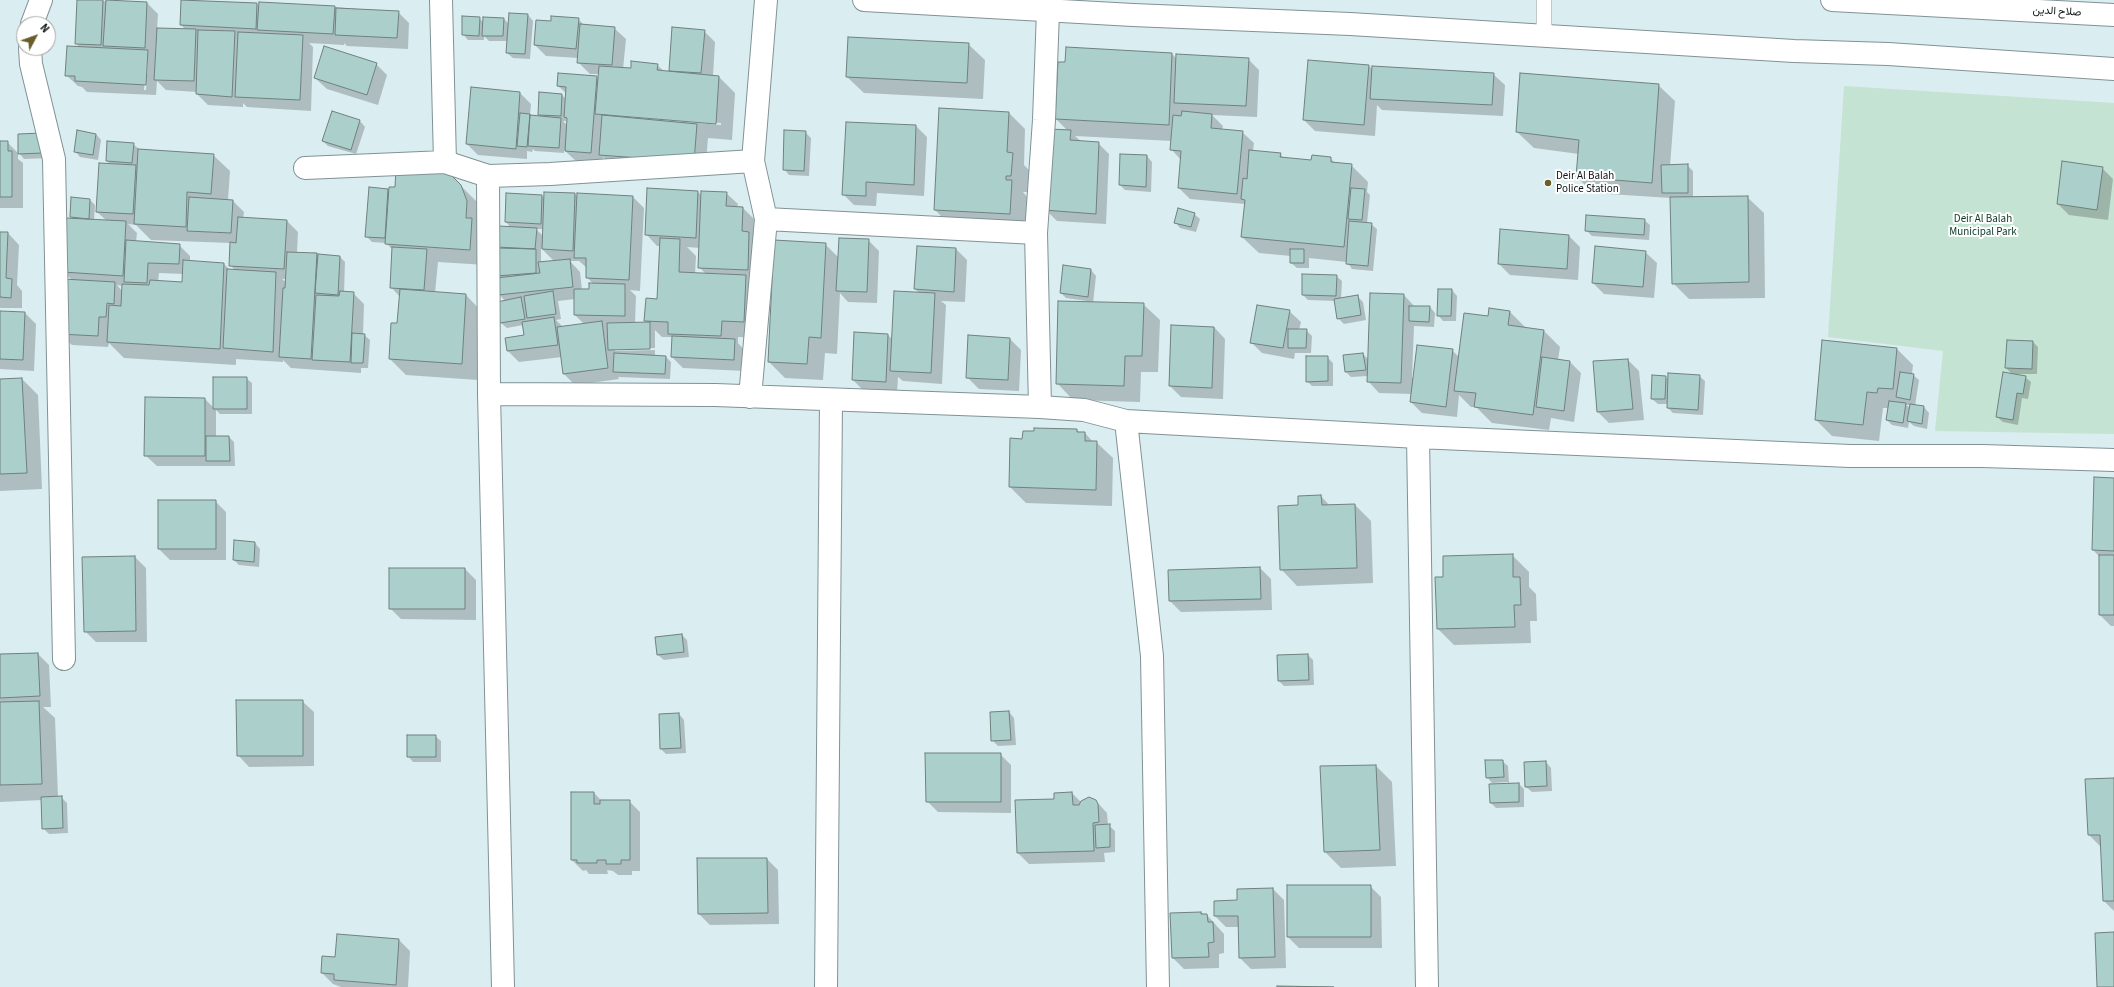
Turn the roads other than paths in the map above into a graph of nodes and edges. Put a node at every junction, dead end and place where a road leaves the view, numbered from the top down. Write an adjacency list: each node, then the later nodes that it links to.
1 (42, 0): 9 (main road)
2 (441, 0): 14 (main road)
3 (766, 0): 13 (main road)
4 (864, 0): 7 (main road)
5 (1544, 0): 10 (lane)
6 (1832, 0): 8 (main road, صلاح الدين)
7 (1048, 11): 10 (main road); 18 (main road)
8 (2114, 15)
9 (35, 16)
10 (1544, 35): 12 (main road)
11 (30, 56): 26 (main road)
12 (2114, 69)
13 (753, 161): 16 (main road); 17 (main road)
14 (445, 162): 15 (main road); 16 (main road)
15 (304, 168)
16 (488, 176): 19 (main road)
17 (766, 219): 18 (main road); 20 (main road)
18 (1036, 233): 22 (main road)
19 (489, 394): 20 (main road); 27 (main road)
20 (750, 397): 21 (main road)
21 (831, 400): 22 (main road); 28 (main road)
22 (1040, 407): 23 (main road)
23 (1126, 421): 24 (main road); 29 (main road)
24 (1418, 437): 25 (main road); 30 (main road)
25 (2114, 460)
26 (64, 659)
27 (503, 987)
28 (826, 987)
29 (1158, 987)
30 (1427, 987)

